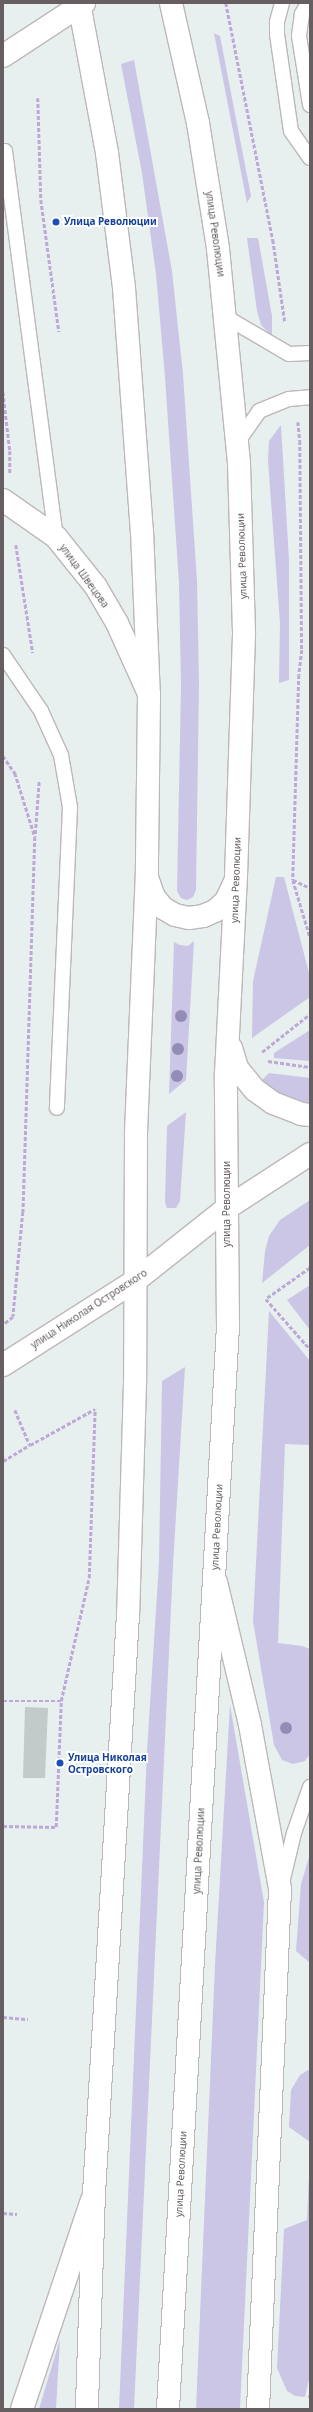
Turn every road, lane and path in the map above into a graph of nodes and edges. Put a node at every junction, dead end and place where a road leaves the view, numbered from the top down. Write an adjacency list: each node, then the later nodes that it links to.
1 (171, 3): 11 (main road, улица Революции)
2 (226, 3): 14 (path)
3 (282, 3): 10 (lane)
4 (308, 3): 8 (lane)
5 (81, 4): 6 (main road); 23 (main road)
6 (3, 56)
7 (38, 98): 12 (path)
8 (310, 105)
9 (5, 151): 20 (lane)
10 (310, 158)
11 (224, 316): 14 (lane); 18 (main road, улица Революции)
12 (59, 332)
13 (310, 353): 14 (lane)
14 (289, 354)
15 (3, 392): 19 (path)
16 (310, 397): 17 (lane)
17 (294, 399): 18 (lane); 29 (path)
18 (237, 443): 28 (main road, улица Революции)
19 (6, 501): 20 (main road, улица Швецова); 22 (path)
20 (56, 537): 23 (main road, улица Швецова)
21 (3, 655): 37 (lane)
22 (33, 657)
23 (149, 696): 27 (main road)
24 (3, 756): 26 (path)
25 (39, 776): 26 (path)
26 (35, 837): 43 (path)
27 (147, 870): 28 (main road); 42 (main road)
28 (236, 876): 33 (main road, улица Революции)
29 (293, 880): 30 (path); 31 (path)
30 (310, 888)
31 (310, 937)
32 (310, 1014): 34 (path)
33 (228, 1039): 38 (main road); 40 (main road, улица Революции)
34 (258, 1055)
35 (260, 1060): 36 (path)
36 (310, 1067)
37 (57, 1108)
38 (310, 1115)
39 (310, 1154): 40 (main road, улица Николая Островского)
40 (227, 1208): 42 (main road, улица Николая Островского); 49 (main road, улица Революции)
41 (310, 1268): 44 (path)
42 (134, 1281): 45 (main road, улица Николая Островского); 57 (main road)
43 (3, 1325)
44 (310, 1349)
45 (3, 1366)
46 (15, 1410): 47 (path)
47 (30, 1445): 48 (path); 50 (path)
48 (3, 1461)
49 (215, 1575): 54 (main road); 64 (main road, улица Революции)
50 (61, 1700): 51 (path); 53 (path)
51 (3, 1701)
52 (310, 1787): 54 (lane)
53 (3, 1826)
54 (280, 1889): 65 (main road)
55 (3, 2017): 56 (path)
56 (28, 2019)
57 (94, 2193): 62 (main road); 63 (main road)
58 (3, 2213): 59 (path)
59 (17, 2214)
60 (310, 2394): 61 (path)
61 (309, 2398)
62 (22, 2409)
63 (87, 2409)
64 (168, 2409)
65 (258, 2409)

